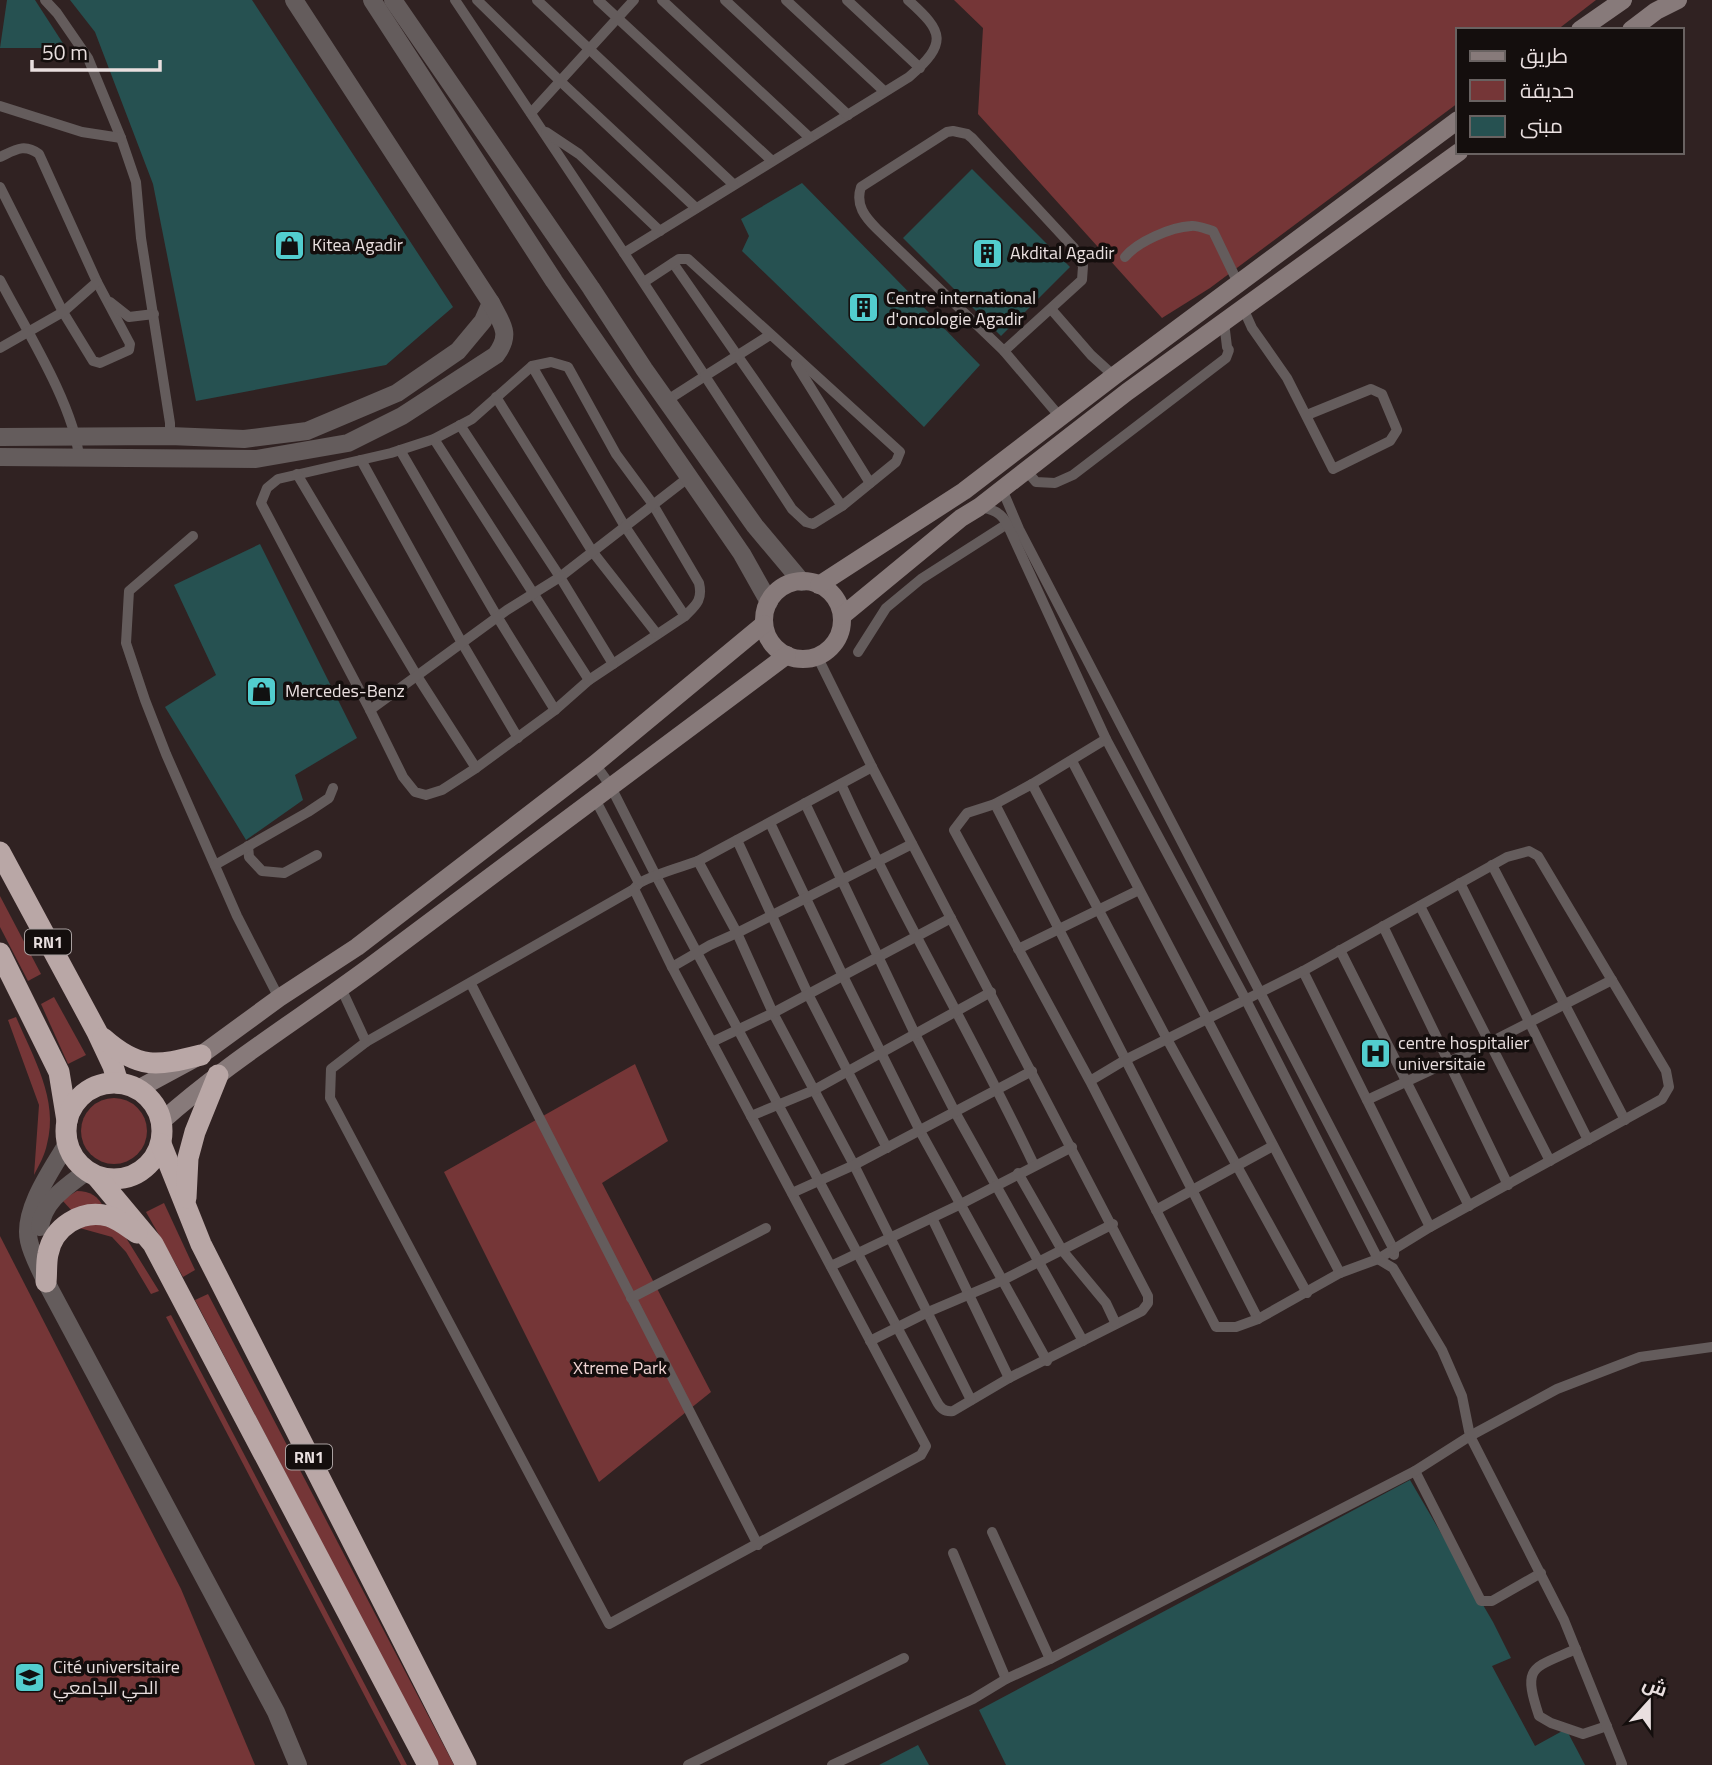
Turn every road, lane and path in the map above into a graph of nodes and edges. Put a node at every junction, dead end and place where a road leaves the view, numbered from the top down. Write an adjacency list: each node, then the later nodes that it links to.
1 (45, 0): 30 (lane)
2 (294, 0): 46 (street)
3 (372, 0): 77 (street)
4 (393, 0): 63 (street)
5 (455, 0): 25 (lane)
6 (477, 0): 22 (lane)
7 (537, 0): 20 (lane)
8 (598, 0): 17 (lane)
9 (634, 0): 17 (lane)
10 (662, 0): 29 (lane)
11 (725, 0): 26 (lane)
12 (786, 0): 23 (lane)
13 (847, 0): 21 (lane)
14 (908, 0): 21 (lane)
15 (1623, 0): 18 (street)
16 (1678, 0): 19 (street)
17 (618, 18): 20 (lane); 33 (lane)
18 (1583, 28)
19 (1634, 28)
20 (590, 49): 22 (lane); 34 (lane)
21 (920, 68): 23 (lane)
22 (559, 81): 25 (lane); 36 (lane)
23 (884, 91): 26 (lane)
24 (0, 106): 30 (lane)
25 (531, 113): 28 (lane)
26 (848, 115): 29 (lane)
27 (1456, 122): 44 (street)
28 (540, 128): 37 (lane); 38 (lane)
29 (809, 137): 33 (lane)
30 (121, 138): 50 (lane)
31 (1456, 154): 47 (street)
32 (0, 157): 42 (lane)
33 (771, 160): 34 (lane)
34 (733, 184): 36 (lane)
35 (0, 187): 49 (lane)
36 (696, 208): 37 (lane)
37 (660, 231): 38 (lane)
38 (624, 253): 43 (lane)
39 (1125, 257): 44 (lane)
40 (673, 263): 43 (lane); 53 (lane); 57 (lane)
41 (0, 280): 52 (lane)
42 (97, 282): 45 (lane); 49 (lane)
43 (644, 282): 59 (lane)
44 (1239, 285): 60 (street)
45 (108, 300): 49 (lane); 50 (lane)
46 (491, 303): 67 (street); 73 (street)
47 (1243, 308): 51 (street); 64 (lane)
48 (1051, 309): 55 (lane); 55 (lane); 60 (lane)
49 (63, 312): 52 (lane)
50 (154, 314): 67 (lane)
51 (1224, 322): 61 (street); 75 (lane)
52 (28, 334): 54 (lane); 69 (lane)
53 (770, 335): 56 (lane); 57 (lane)
54 (0, 348)
55 (1003, 351): 65 (lane)
56 (789, 352): 78 (lane); 78 (lane)
57 (736, 356): 59 (lane); 81 (lane)
58 (532, 366): 62 (lane); 80 (lane); 84 (lane)
59 (705, 376): 63 (lane); 81 (lane)
60 (1114, 376): 61 (street); 65 (street)
61 (1127, 392): 75 (street)
62 (496, 397): 66 (lane); 86 (lane)
63 (666, 401): 89 (street)
64 (1307, 415): 64 (lane)
65 (1061, 418): 89 (street)
66 (460, 425): 70 (lane); 87 (lane)
67 (170, 436): 69 (street)
68 (0, 437): 69 (street)
69 (77, 438): 73 (lane)
70 (434, 439): 71 (lane); 90 (lane)
71 (400, 450): 74 (lane); 94 (lane)
72 (0, 457): 73 (street)
73 (79, 457)
74 (361, 460): 76 (lane); 97 (lane)
75 (1026, 470): 79 (street)
76 (297, 474): 102 (lane); 104 (lane)
77 (688, 477): 80 (lane); 91 (street)
78 (870, 483): 81 (lane)
79 (1002, 489): 82 (street); 88 (lane)
80 (652, 503): 84 (lane); 92 (lane)
81 (842, 506)
82 (979, 508): 83 (lane); 93 (street)
83 (1007, 524): 88 (lane); 98 (lane)
84 (624, 525): 86 (lane); 92 (lane)
85 (193, 536): 127 (lane)
86 (592, 551): 87 (lane); 96 (lane)
87 (560, 577): 90 (lane); 101 (lane)
88 (1038, 577): 107 (lane); 155 (lane)
89 (811, 583): 91 (street); 93 (street)
90 (532, 593): 94 (lane); 103 (lane)
91 (769, 602): 95 (street)
92 (685, 616): 96 (lane)
93 (842, 617): 100 (street)
94 (498, 618): 97 (lane); 105 (lane)
95 (764, 624): 99 (street); 109 (street)
96 (657, 634): 101 (lane)
97 (462, 643): 102 (lane); 106 (lane)
98 (858, 652)
99 (787, 655): 100 (street); 114 (street)
100 (817, 656): 110 (lane)
101 (613, 664): 103 (lane)
102 (417, 676): 104 (lane); 111 (lane)
103 (589, 680): 105 (lane)
104 (370, 710): 111 (lane)
105 (555, 710): 106 (lane)
106 (518, 738): 111 (lane)
107 (1106, 739): 108 (lane); 158 (lane)
108 (1072, 761): 113 (lane); 133 (lane)
109 (594, 764): 114 (lane); 157 (street)
110 (872, 767): 112 (lane); 121 (lane)
111 (476, 768)
112 (841, 784): 117 (lane); 126 (lane)
113 (1032, 784): 118 (lane); 136 (lane)
114 (610, 785): 116 (street); 129 (lane)
115 (333, 789): 122 (lane)
116 (594, 797): 132 (lane); 153 (street)
117 (805, 803): 119 (lane); 130 (lane)
118 (995, 804): 140 (lane); 143 (lane)
119 (770, 822): 120 (lane); 134 (lane)
120 (737, 840): 125 (lane); 137 (lane)
121 (912, 844): 126 (lane); 138 (lane)
122 (248, 846): 124 (lane); 127 (lane)
123 (0, 852): 165 (highway, RN1)
124 (317, 855)
125 (698, 861): 129 (lane); 141 (lane)
126 (878, 861): 130 (lane); 142 (lane)
127 (215, 865): 157 (lane)
128 (1492, 865): 131 (lane); 151 (lane); 159 (lane)
129 (654, 874): 132 (lane); 145 (lane)
130 (842, 879): 134 (lane); 147 (lane)
131 (1460, 883): 135 (lane); 163 (lane)
132 (636, 886): 148 (lane); 152 (lane)
133 (1139, 890): 136 (lane); 162 (lane)
134 (805, 898): 137 (lane); 150 (lane)
135 (1420, 906): 139 (lane); 170 (lane)
136 (1099, 910): 140 (lane); 167 (lane)
137 (770, 916): 141 (lane); 156 (lane)
138 (951, 918): 142 (lane); 154 (lane)
139 (1383, 926): 144 (lane); 174 (lane)
140 (1059, 930): 143 (lane); 173 (lane)
141 (737, 933): 145 (lane); 161 (lane)
142 (917, 936): 147 (lane); 160 (lane)
143 (1018, 949): 178 (lane)
144 (1340, 950): 149 (lane); 179 (lane)
145 (696, 952): 148 (lane); 164 (lane)
146 (0, 953): 188 (highway, RN1)
147 (880, 956): 150 (lane); 166 (lane)
148 (672, 967): 169 (lane)
149 (1303, 971): 155 (lane); 183 (lane)
150 (842, 976): 156 (lane); 171 (lane)
151 (1612, 980): 159 (lane); 187 (lane)
152 (471, 984): 168 (lane); 230 (lane)
153 (341, 988): 168 (lane); 177 (street)
154 (990, 992): 160 (lane); 176 (lane)
155 (1260, 993): 158 (lane); 219 (lane)
156 (808, 995): 161 (lane); 175 (lane)
157 (279, 998): 172 (street)
158 (1246, 1000): 162 (lane); 221 (lane)
159 (1564, 1003): 163 (lane); 187 (lane)
160 (955, 1012): 166 (lane); 181 (lane)
161 (773, 1013): 164 (lane); 182 (lane)
162 (1206, 1018): 167 (lane); 194 (lane)
163 (1529, 1022): 170 (lane); 191 (lane)
164 (738, 1030): 169 (lane); 184 (lane)
165 (97, 1032): 172 (highway); 180 (highway, RN1)
166 (915, 1034): 171 (lane); 185 (lane)
167 (1167, 1039): 173 (lane); 200 (lane)
168 (366, 1042): 244 (lane)
169 (712, 1042): 186 (lane)
170 (1489, 1043): 174 (lane); 197 (lane)
171 (883, 1052): 175 (lane); 190 (lane)
172 (201, 1055): 180 (street)
173 (1125, 1060): 178 (lane); 206 (lane)
174 (1448, 1061): 179 (lane); 205 (lane)
175 (849, 1071): 182 (lane); 196 (lane)
176 (1032, 1071): 181 (lane); 195 (lane)
177 (218, 1075): 189 (street); 210 (highway)
178 (1090, 1081): 211 (lane)
179 (1406, 1082): 183 (lane); 209 (lane)
180 (128, 1086): 188 (highway); 189 (highway, RN1)
181 (998, 1089): 185 (lane); 199 (lane)
182 (814, 1090): 184 (lane); 198 (lane)
183 (1367, 1100): 214 (lane)
184 (778, 1106): 186 (lane); 203 (lane)
185 (955, 1112): 190 (lane); 204 (lane)
186 (751, 1116): 207 (lane)
187 (1625, 1120): 191 (lane)
188 (67, 1121): 192 (highway, RN1)
189 (162, 1121): 193 (highway, RN1)
190 (920, 1131): 196 (lane); 208 (lane)
191 (1588, 1140): 197 (lane)
192 (67, 1144): 202 (highway, RN1); 226 (street)
193 (161, 1144): 202 (highway); 210 (highway, RN1)
194 (1273, 1146): 200 (lane); 225 (lane)
195 (1072, 1147): 199 (lane); 213 (lane)
196 (887, 1148): 198 (lane)
197 (1550, 1161): 205 (lane)
198 (854, 1165): 203 (lane); 216 (lane)
199 (1034, 1165): 201 (lane)
200 (1237, 1166): 206 (lane); 228 (lane)
201 (1018, 1173): 204 (lane); 218 (lane)
202 (92, 1174): 217 (highway, RN1); 226 (street)
203 (818, 1181): 207 (lane); 220 (lane)
204 (996, 1184): 208 (lane); 222 (lane)
205 (1508, 1185): 209 (lane)
206 (1193, 1192): 211 (lane); 232 (lane)
207 (792, 1193): 223 (lane)
208 (961, 1204): 212 (lane); 227 (lane)
209 (1469, 1206): 214 (lane)
210 (185, 1207): 254 (highway, RN1)
211 (1156, 1210): 232 (lane)
212 (932, 1218): 216 (lane); 229 (lane)
213 (1113, 1224): 218 (lane); 233 (lane)
214 (1430, 1227): 219 (lane)
215 (766, 1228): 230 (lane)
216 (889, 1239): 220 (lane); 231 (lane)
217 (153, 1244): 226 (highway); 253 (highway, RN1)
218 (1062, 1250): 222 (lane); 233 (lane)
219 (1394, 1250): 221 (lane); 224 (lane)
220 (858, 1254): 223 (lane); 234 (lane)
221 (1378, 1259): 224 (lane); 225 (lane)
222 (1039, 1260): 227 (lane); 236 (lane)
223 (831, 1266): 235 (lane)
224 (1394, 1268): 241 (lane)
225 (1340, 1273): 228 (lane)
226 (42, 1274): 252 (street)
227 (1001, 1280): 229 (lane); 238 (lane)
228 (1307, 1293): 232 (lane)
229 (968, 1294): 231 (lane); 239 (lane)
230 (631, 1298): 244 (lane)
231 (928, 1312): 234 (lane); 240 (lane)
232 (1258, 1319)
233 (1115, 1322): 236 (lane)
234 (897, 1328): 235 (lane); 240 (lane)
235 (870, 1341): 244 (lane)
236 (1083, 1341): 238 (lane)
237 (1712, 1347): 241 (lane)
238 (1047, 1361): 239 (lane)
239 (1009, 1378): 240 (lane)
240 (971, 1400)
241 (1470, 1436): 242 (lane); 246 (lane)
242 (1415, 1471): 246 (lane); 249 (lane)
243 (992, 1532): 249 (lane)
244 (758, 1545)
245 (953, 1553): 250 (lane)
246 (1541, 1573): 247 (lane)
247 (1576, 1649): 251 (lane); 251 (lane)
248 (904, 1658): 255 (lane)
249 (1050, 1659): 250 (lane)
250 (1006, 1679): 256 (lane)
251 (1607, 1726): 257 (lane)
252 (298, 1765)
253 (428, 1765)
254 (466, 1765)
255 (688, 1765)
256 (832, 1765)
257 (1621, 1765)

